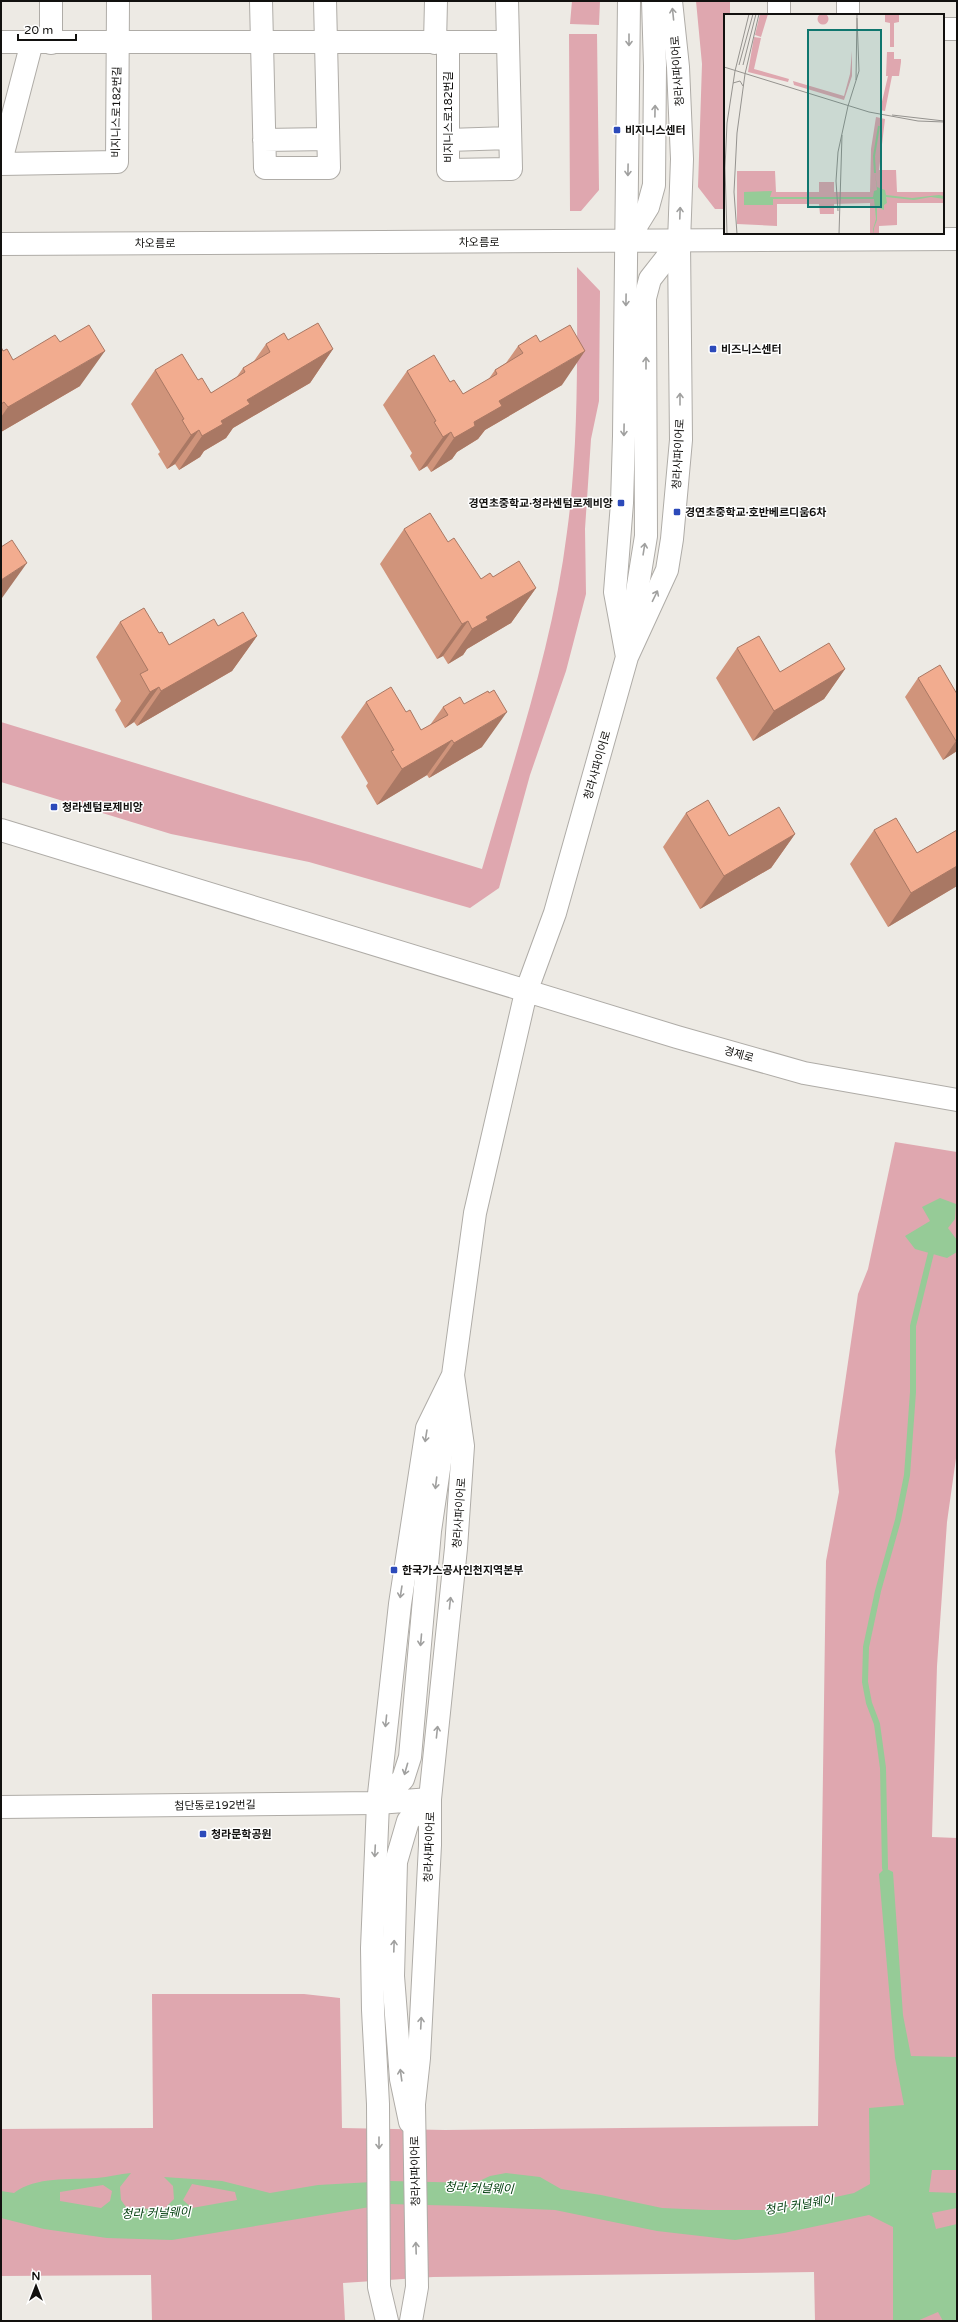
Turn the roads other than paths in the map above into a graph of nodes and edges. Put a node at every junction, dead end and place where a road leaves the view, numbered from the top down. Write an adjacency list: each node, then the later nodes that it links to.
1 (51, 1): 17 (main road, 비지니스로182번길)
2 (118, 1): 19 (main road, 비지니스로182번길)
3 (261, 1): 20 (main road)
4 (324, 1): 21 (main road)
5 (436, 1): 22 (main road, 비지니스로182번길)
6 (507, 1): 18 (main road, 비지니스로182번길)
7 (629, 1): 29 (main road, one-way to 29)
8 (653, 1): 29 (main road, one-way to 8)
9 (671, 1): 30 (main road, 청라사파이어로, one-way to 9)
10 (779, 1): 12 (main road)
11 (848, 1): 13 (main road)
12 (779, 14)
13 (848, 14)
14 (944, 29): 15 (main road)
15 (957, 29)
16 (1, 42): 17 (main road)
17 (42, 42): 19 (main road); 27 (main road, 비지니스로182번길)
18 (508, 42): 22 (main road); 23 (main road, 비지니스로182번길)
19 (117, 43): 20 (main road); 27 (main road, 비지니스로182번길)
20 (261, 43): 21 (main road); 25 (main road)
21 (325, 43): 22 (main road); 24 (main road)
22 (441, 43): 26 (main road, 비지니스로182번길)
23 (510, 138): 26 (main road); 26 (main road, 비지니스로182번길)
24 (328, 139): 25 (main road); 25 (main road)
25 (264, 140)
26 (448, 140)
27 (1, 162)
28 (957, 239): 30 (main road, 차오름로)
29 (627, 241): 30 (main road, 차오름로); 31 (main road, 차오름로); 32 (main road, one-way to 32)
30 (678, 242): 32 (main road, 청라사파이어로, one-way to 30); 32 (main road, one-way to 30)
31 (1, 244)
32 (627, 657): 34 (main road, 청라사파이어로)
33 (1, 830): 34 (main road, 경제로)
34 (526, 992): 35 (main road, 경제로); 36 (main road, 청라사파이어로)
35 (957, 1100)
36 (453, 1375): 37 (main road, 청라사파이어로, one-way to 36); 38 (main road, one-way to 38)
37 (430, 1799): 38 (main road, 첨단동로192번길); 40 (main road, 청라사파이어로, one-way to 37); 40 (main road, one-way to 37)
38 (378, 1803): 39 (main road, 첨단동로192번길); 41 (main road, one-way to 41)
39 (1, 1807)
40 (414, 2141): 42 (main road, 청라사파이어로, one-way to 40)
41 (387, 2321)
42 (411, 2321)

